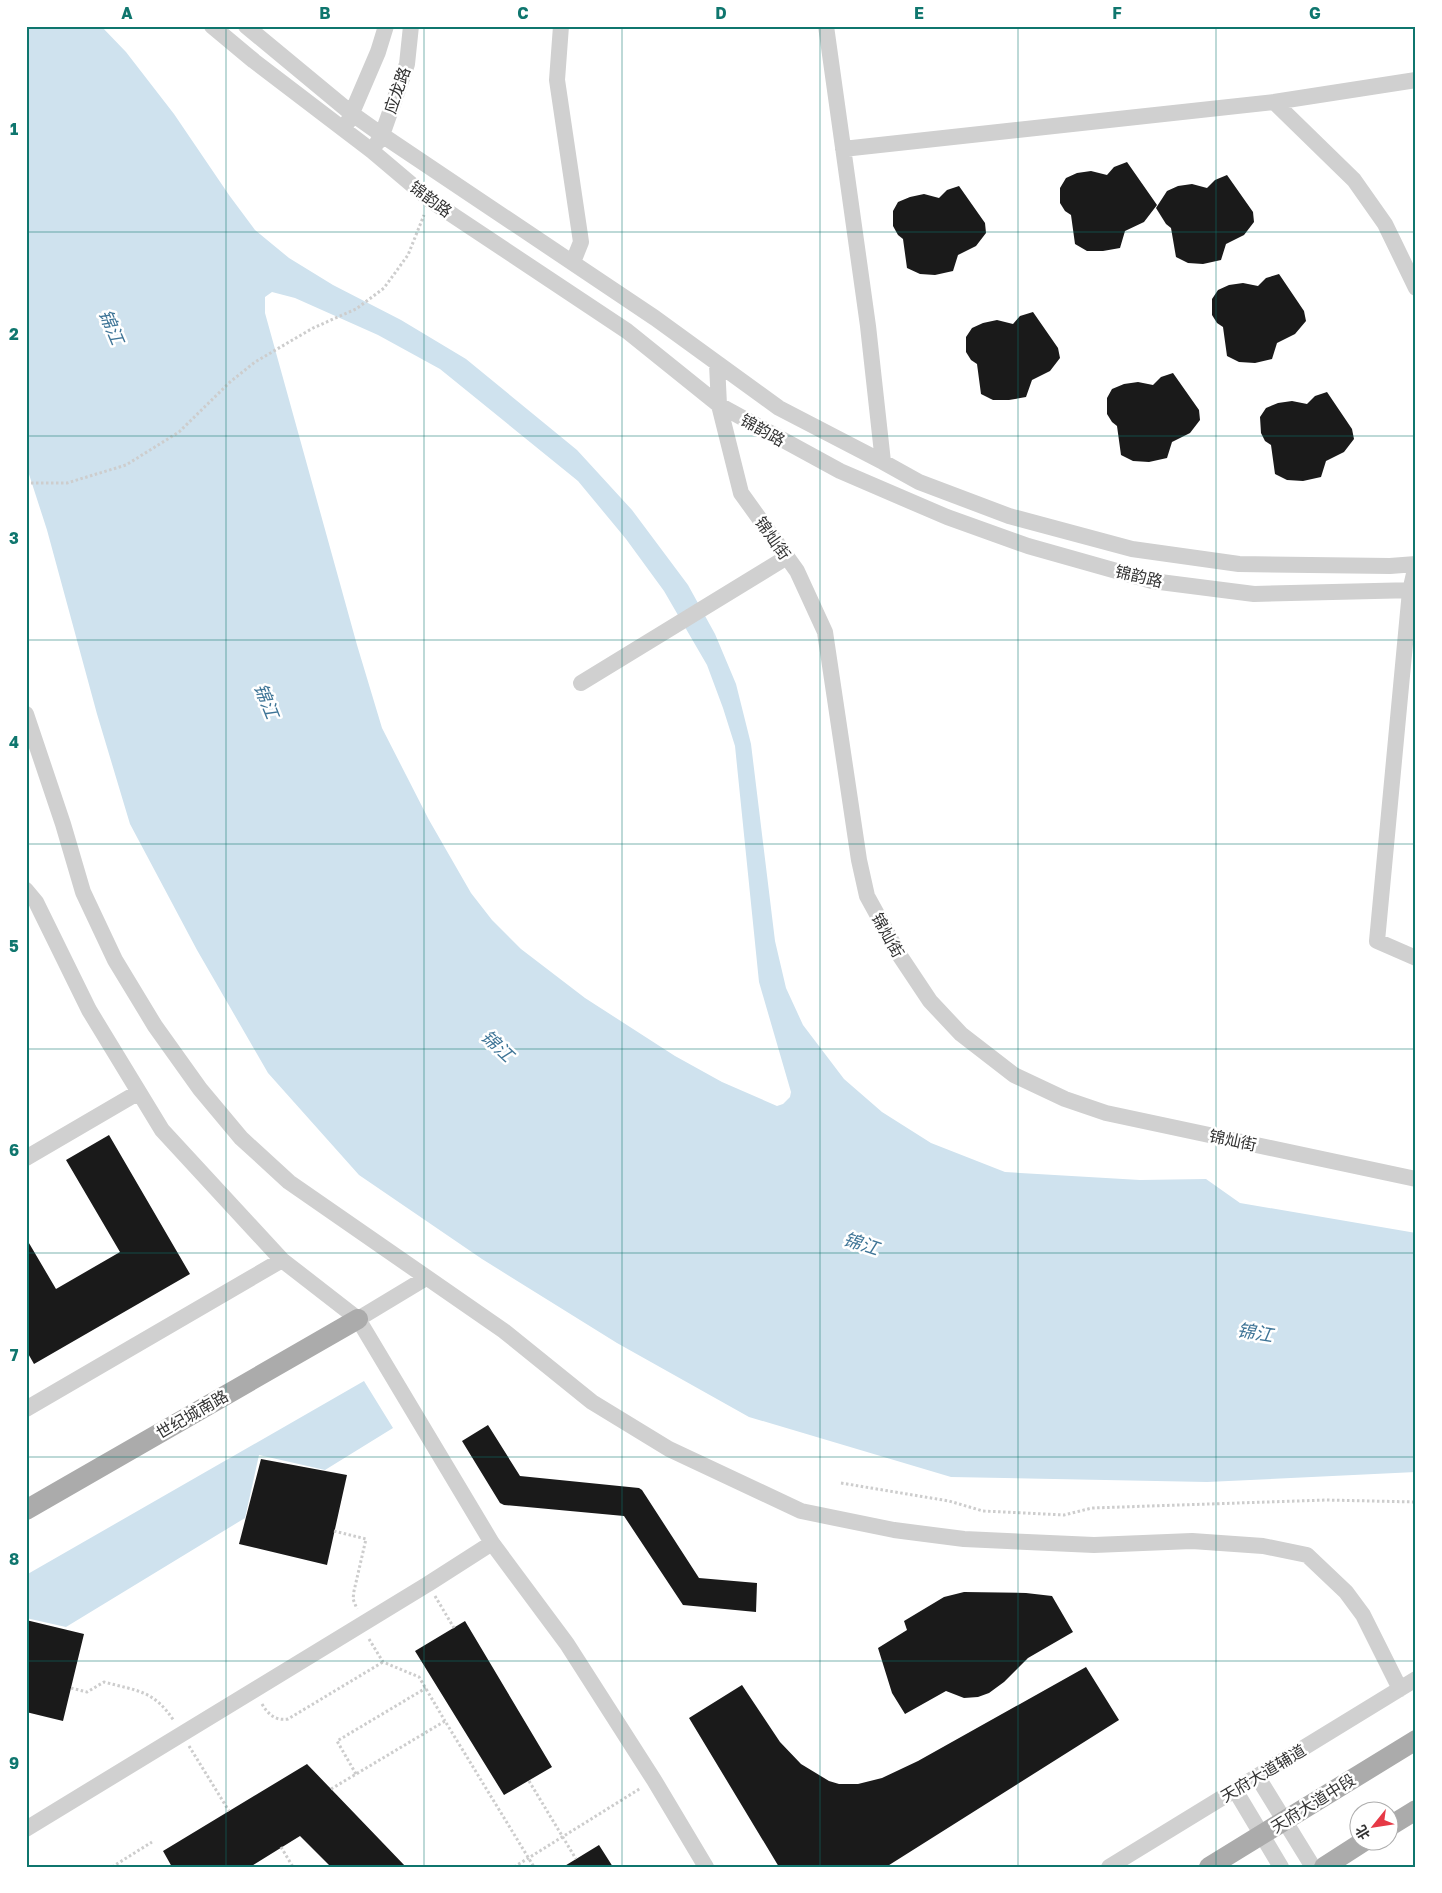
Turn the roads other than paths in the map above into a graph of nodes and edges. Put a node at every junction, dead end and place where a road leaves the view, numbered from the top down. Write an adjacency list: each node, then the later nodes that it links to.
1 (212, 26): 10 (street, 锦韵路)
2 (246, 26): 9 (street, 锦韵路)
3 (386, 26): 9 (street, 应龙路)
4 (411, 26): 11 (street, 应龙路)
5 (561, 26): 14 (street)
6 (826, 26): 12 (street)
7 (1416, 80): 8 (street)
8 (1274, 102): 12 (street); 15 (street)
9 (352, 113): 10 (street, 应龙路); 11 (street, 锦韵路)
10 (344, 131): 13 (street, 锦韵路)
11 (382, 135): 13 (street, 应龙路); 14 (street, 锦韵路)
12 (843, 149): 18 (street)
13 (372, 151): 17 (street, 锦韵路)
14 (573, 262): 16 (street, 锦韵路)
15 (1416, 288)
16 (717, 364): 17 (street, 锦灿街); 18 (street, 锦韵路)
17 (719, 405): 19 (street, 锦灿街); 21 (street, 锦韵路)
18 (883, 462): 20 (street, 锦韵路)
19 (787, 557): 22 (street); 28 (street, 锦灿街)
20 (1416, 564): 21 (street)
21 (1413, 591): 25 (street)
22 (581, 683)
23 (26, 714): 30 (street)
24 (26, 890): 26 (street)
25 (1416, 958)
26 (139, 1092): 27 (street); 29 (street)
27 (26, 1158)
28 (1416, 1179)
29 (282, 1260): 31 (street); 32 (street)
30 (426, 1278): 31 (street); 36 (street)
31 (358, 1319): 33 (main road, 世纪城南路); 34 (street)
32 (26, 1409)
33 (26, 1510)
34 (492, 1543): 43 (street); 46 (street)
35 (1416, 1679): 36 (street, 天府大道辅道)
36 (1400, 1689): 38 (street, 天府大道辅道)
37 (1416, 1740): 41 (main road, 天府大道中段)
38 (1257, 1776): 39 (street, 天府大道辅道); 41 (street)
39 (1235, 1790): 44 (street); 47 (street, 天府大道辅道)
40 (1416, 1810): 42 (main road)
41 (1284, 1820): 44 (main road, 天府大道中段); 50 (street)
42 (1400, 1820)
43 (26, 1829)
44 (1262, 1835): 48 (main road, 天府大道中段); 49 (street)
45 (1350, 1850): 51 (main road)
46 (706, 1867)
47 (1109, 1867)
48 (1209, 1867)
49 (1281, 1867)
50 (1312, 1867)
51 (1324, 1867)

